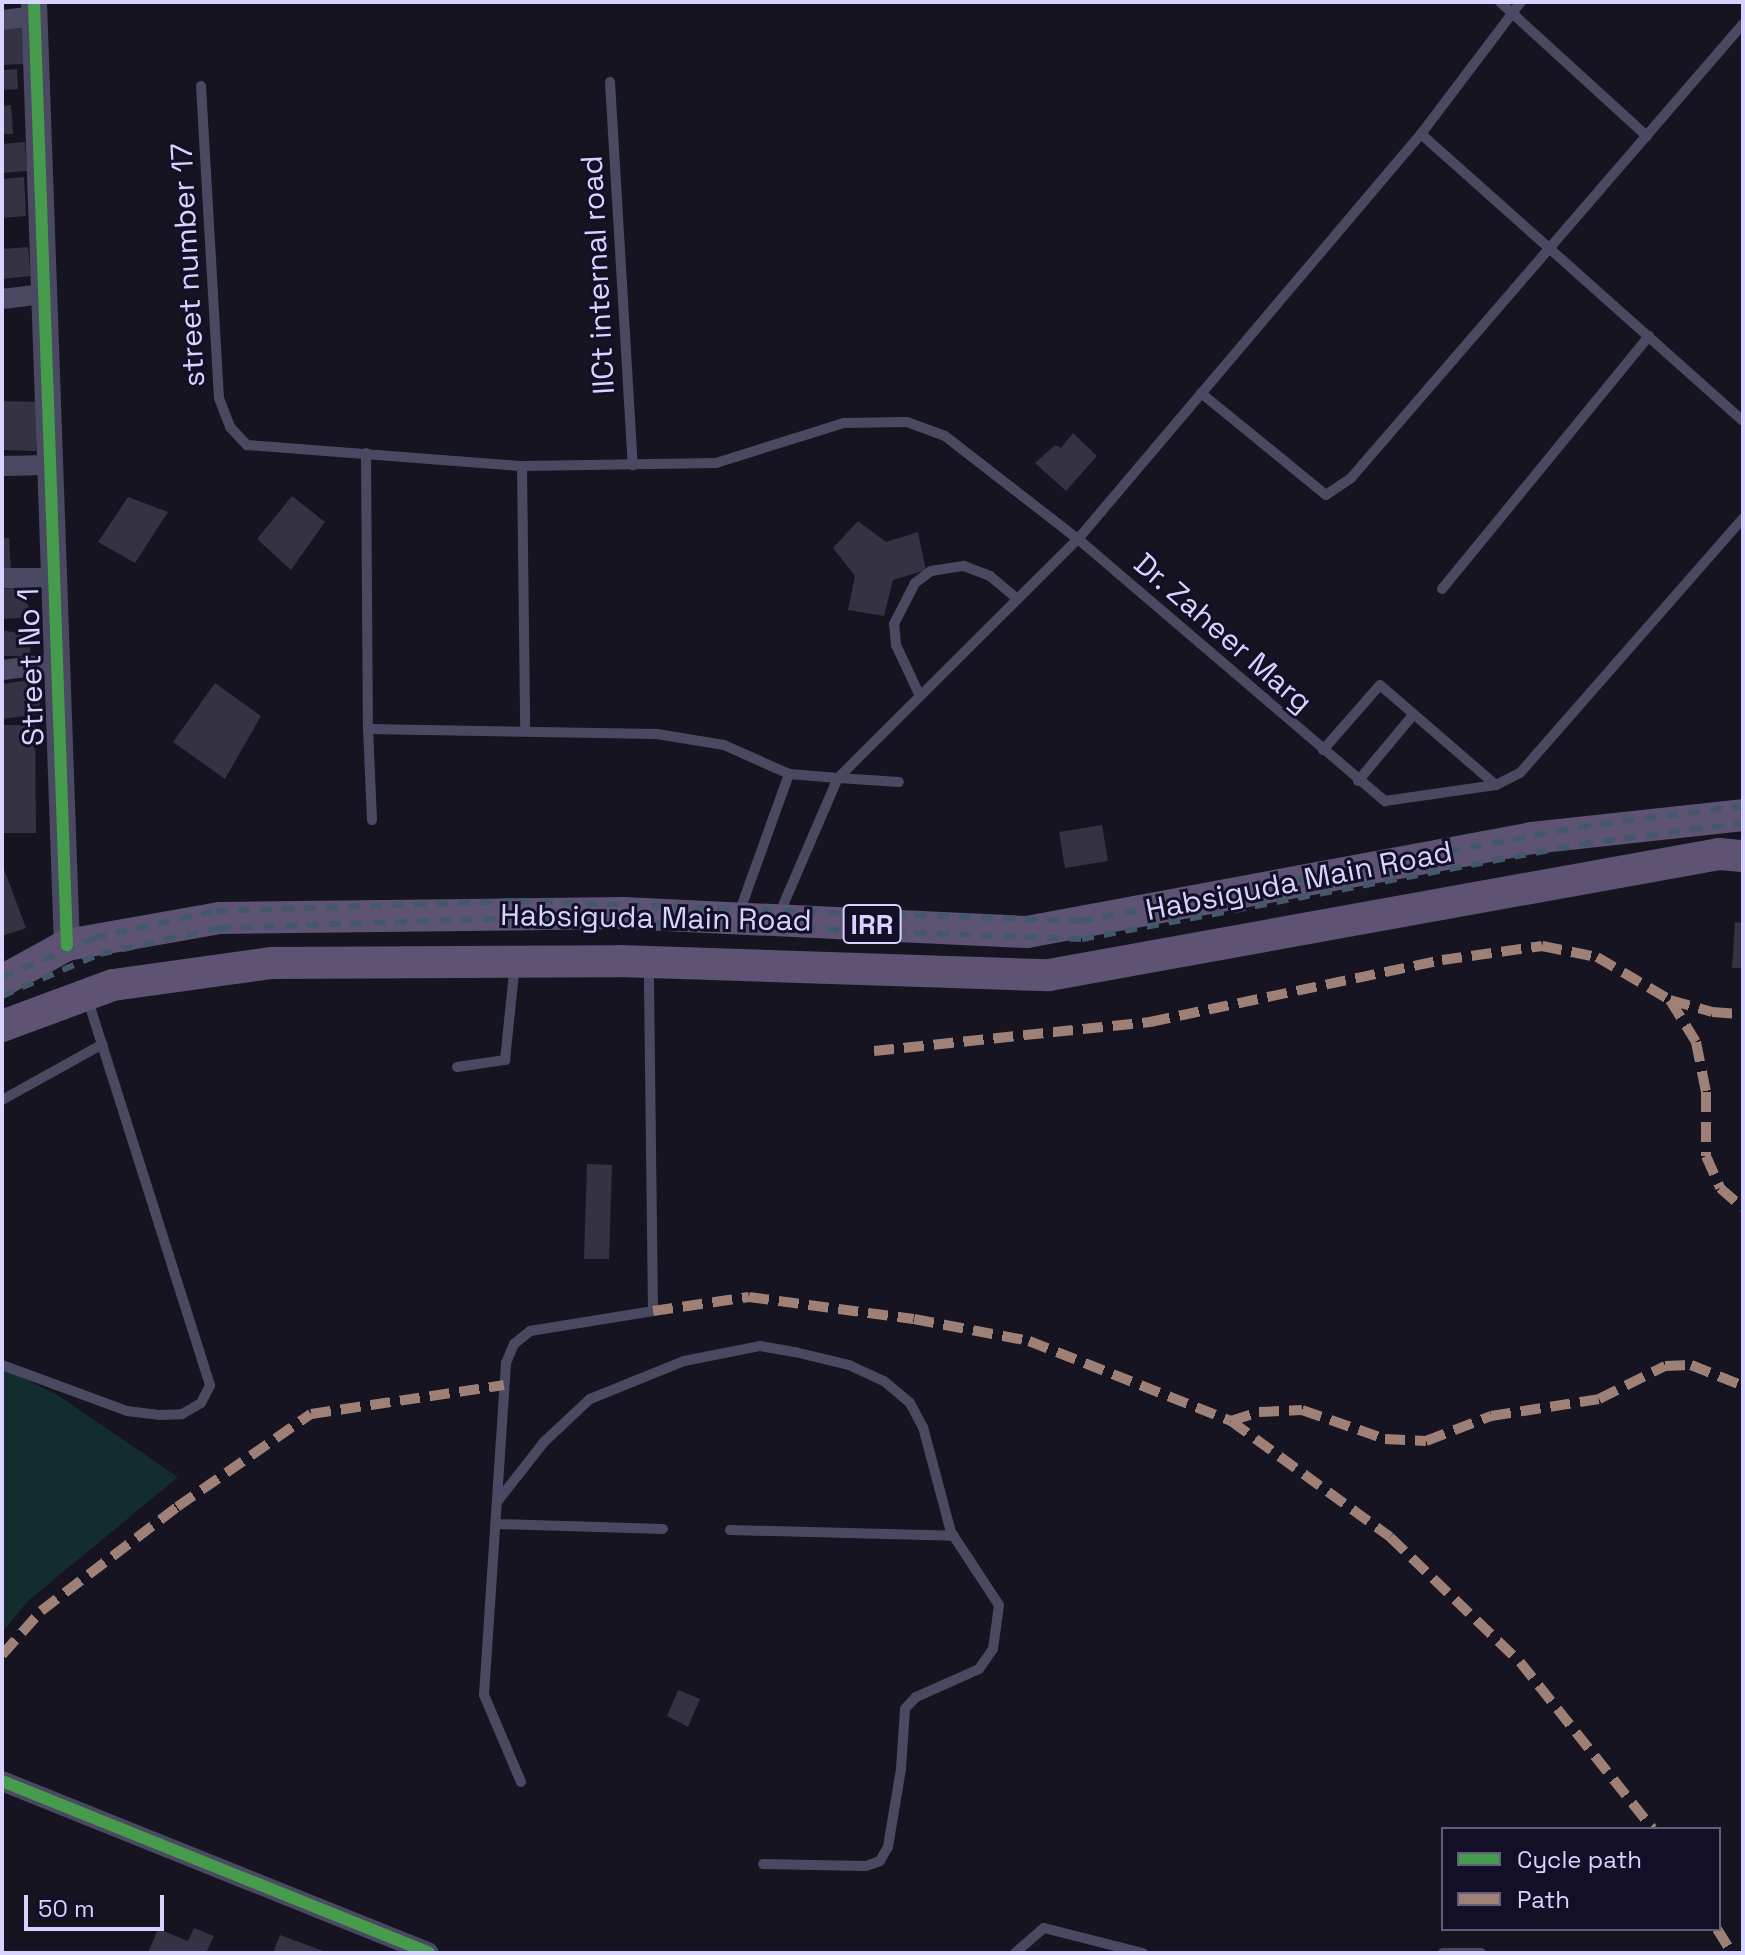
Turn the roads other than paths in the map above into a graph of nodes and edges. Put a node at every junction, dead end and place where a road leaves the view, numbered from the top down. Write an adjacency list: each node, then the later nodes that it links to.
1 (1500, 2): 4 (lane)
2 (1521, 2): 4 (lane)
3 (34, 9): 5 (street); 12 (street, Street No 1)
4 (1511, 14): 9 (lane); 10 (lane)
5 (2, 20)
6 (1743, 24): 10 (lane)
7 (610, 82): 19 (lane, IICt internal road)
8 (201, 86): 17 (lane, street number 17)
9 (1421, 134): 11 (lane); 15 (lane)
10 (1647, 136): 11 (lane)
11 (1552, 247): 14 (lane); 15 (lane)
12 (44, 294): 13 (street); 18 (street, Street No 1)
13 (2, 299)
14 (1649, 336): 16 (lane); 26 (lane)
15 (1201, 393): 23 (lane)
16 (1743, 421)
17 (366, 453): 21 (lane, street number 17); 32 (lane)
18 (49, 465): 20 (street); 25 (street, Street No 1)
19 (633, 465): 21 (lane); 23 (lane)
20 (2, 466)
21 (522, 466): 33 (lane)
22 (1743, 518): 39 (lane, Dr. Zaheer Marg)
23 (1078, 539): 27 (lane); 34 (lane, Dr. Zaheer Marg)
24 (2, 578): 25 (street)
25 (54, 578): 28 (street, Street No 1)
26 (1442, 589)
27 (1017, 599): 30 (lane); 30 (lane)
28 (57, 663): 29 (street); 47 (street, Street No 1)
29 (2, 670)
30 (920, 696): 36 (lane)
31 (1413, 715): 34 (lane); 37 (lane); 39 (lane)
32 (368, 729): 33 (lane); 41 (lane)
33 (525, 729): 35 (lane)
34 (1323, 750): 37 (lane, Dr. Zaheer Marg)
35 (789, 774): 36 (lane); 44 (lane)
36 (838, 778): 38 (lane); 45 (lane)
37 (1358, 781): 39 (lane, Dr. Zaheer Marg)
38 (899, 782)
39 (1496, 785)
40 (1743, 815): 46 (main road, Habsiguda Main Road / IRR)
41 (372, 820)
42 (1743, 856): 51 (main road, Habsiguda Main Road / IRR)
43 (379, 914): 44 (main road, Habsiguda Main Road / IRR); 47 (main road, Habsiguda Main Road / IRR); 48 (main road)
44 (738, 916): 45 (main road, Habsiguda Main Road / IRR)
45 (777, 919): 46 (main road, Habsiguda Main Road / IRR)
46 (1078, 923): 51 (main road)
47 (67, 945): 52 (main road, Habsiguda Main Road / IRR)
48 (377, 961): 49 (main road, Habsiguda Main Road / IRR); 53 (main road, Habsiguda Main Road / IRR)
49 (515, 962): 50 (main road, Habsiguda Main Road / IRR); 56 (lane)
50 (649, 963): 51 (main road, Habsiguda Main Road / IRR); 59 (lane)
51 (1083, 969)
52 (2, 981)
53 (85, 991): 54 (main road, Habsiguda Main Road / IRR); 55 (lane)
54 (2, 1026)
55 (103, 1044): 57 (lane); 58 (lane)
56 (457, 1067)
57 (2, 1100)
58 (2, 1365)
59 (497, 1502): 60 (lane); 63 (lane)
60 (496, 1524): 61 (lane); 65 (lane)
61 (663, 1529)
62 (730, 1530): 63 (lane)
63 (954, 1536): 66 (lane)
64 (2, 1781): 67 (street)
65 (521, 1782)
66 (763, 1864)
67 (429, 1953)
68 (1015, 1953): 69 (lane)
69 (1143, 1953)
70 (1443, 1953): 71 (lane)
71 (1481, 1953)

